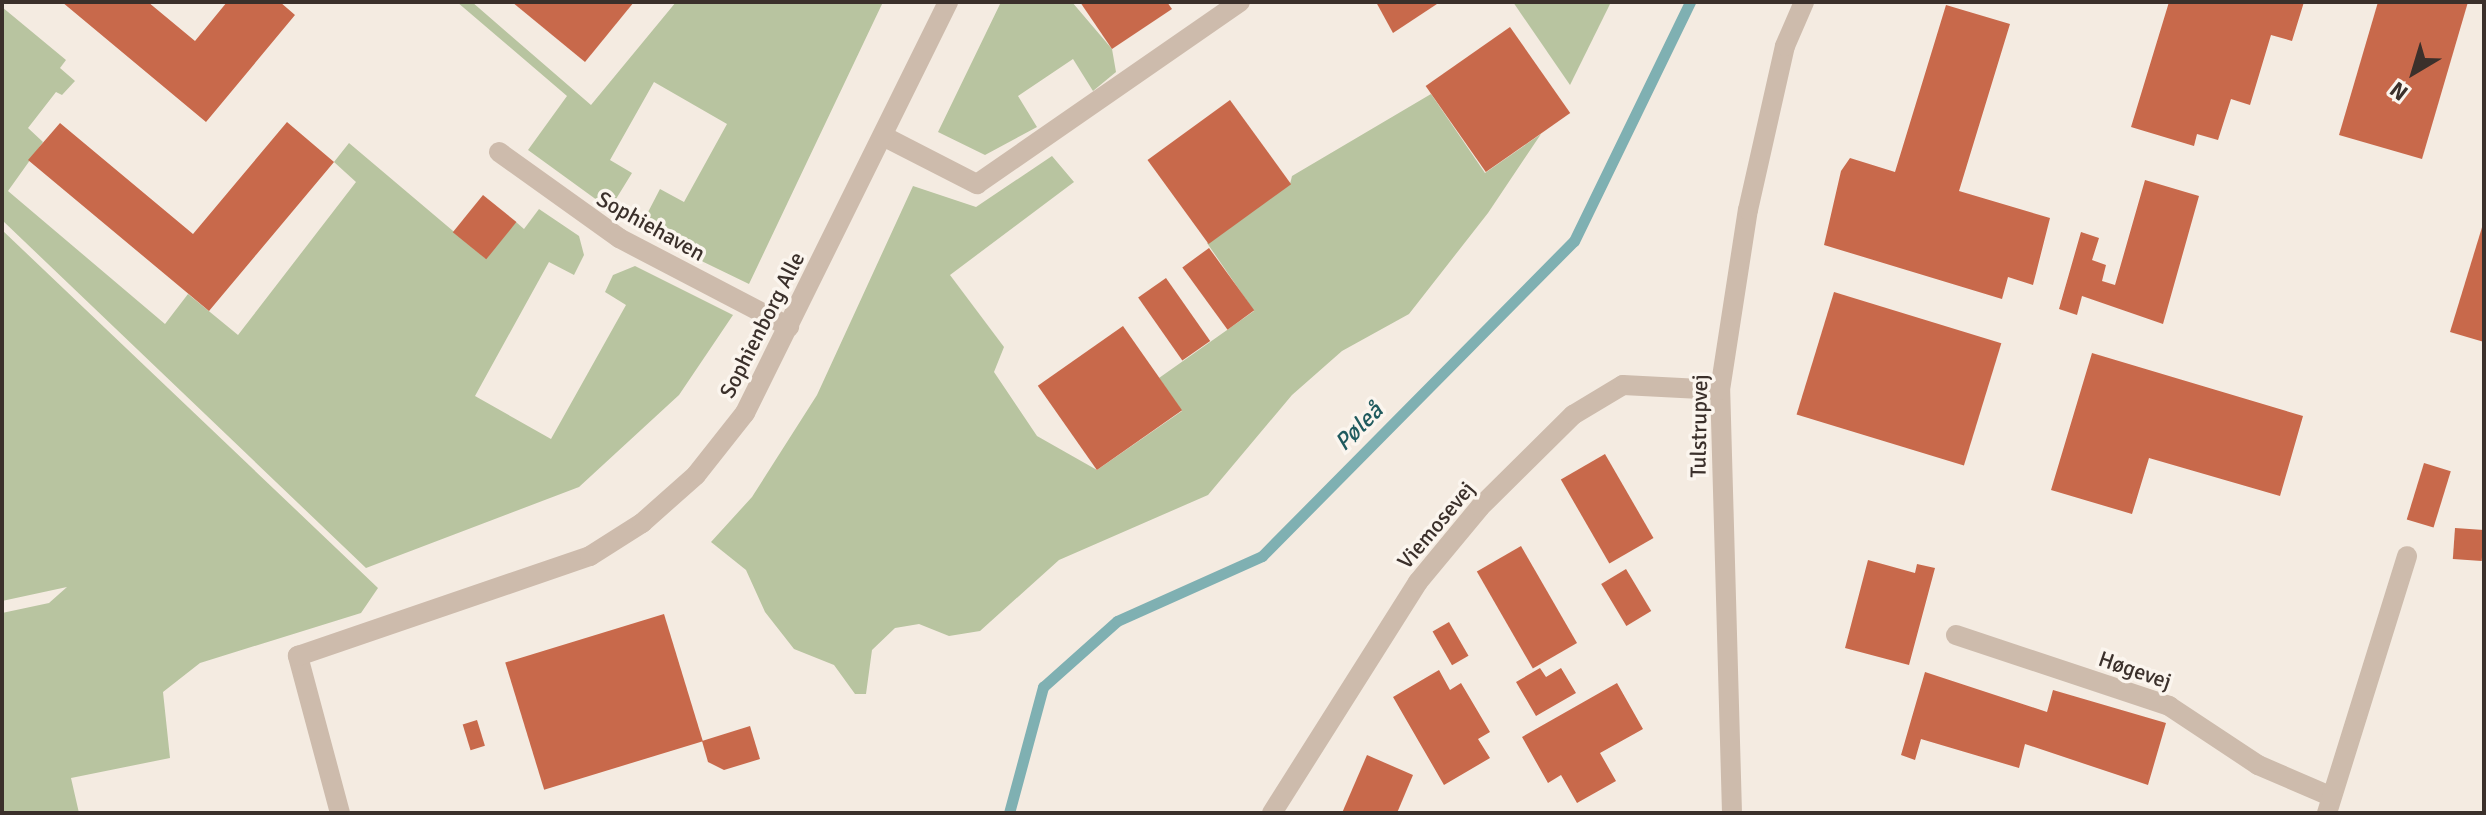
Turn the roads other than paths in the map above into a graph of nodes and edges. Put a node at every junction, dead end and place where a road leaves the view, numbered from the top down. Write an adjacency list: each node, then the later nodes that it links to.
1 (948, 2): 4 (street, Sophienborg Alle)
2 (1240, 2): 4 (street)
3 (1804, 2): 7 (street, Tulstrupvej)
4 (883, 136): 6 (street, Sophienborg Alle)
5 (499, 152): 6 (street, Sophiehaven)
6 (789, 327): 11 (street, Sophienborg Alle)
7 (1720, 390): 12 (street, Viemosevej); 13 (street, Tulstrupvej)
8 (2407, 556): 10 (street, Høgevej)
9 (1956, 635): 10 (street, Høgevej)
10 (2328, 804)
11 (340, 813)
12 (1272, 813)
13 (1732, 813)

